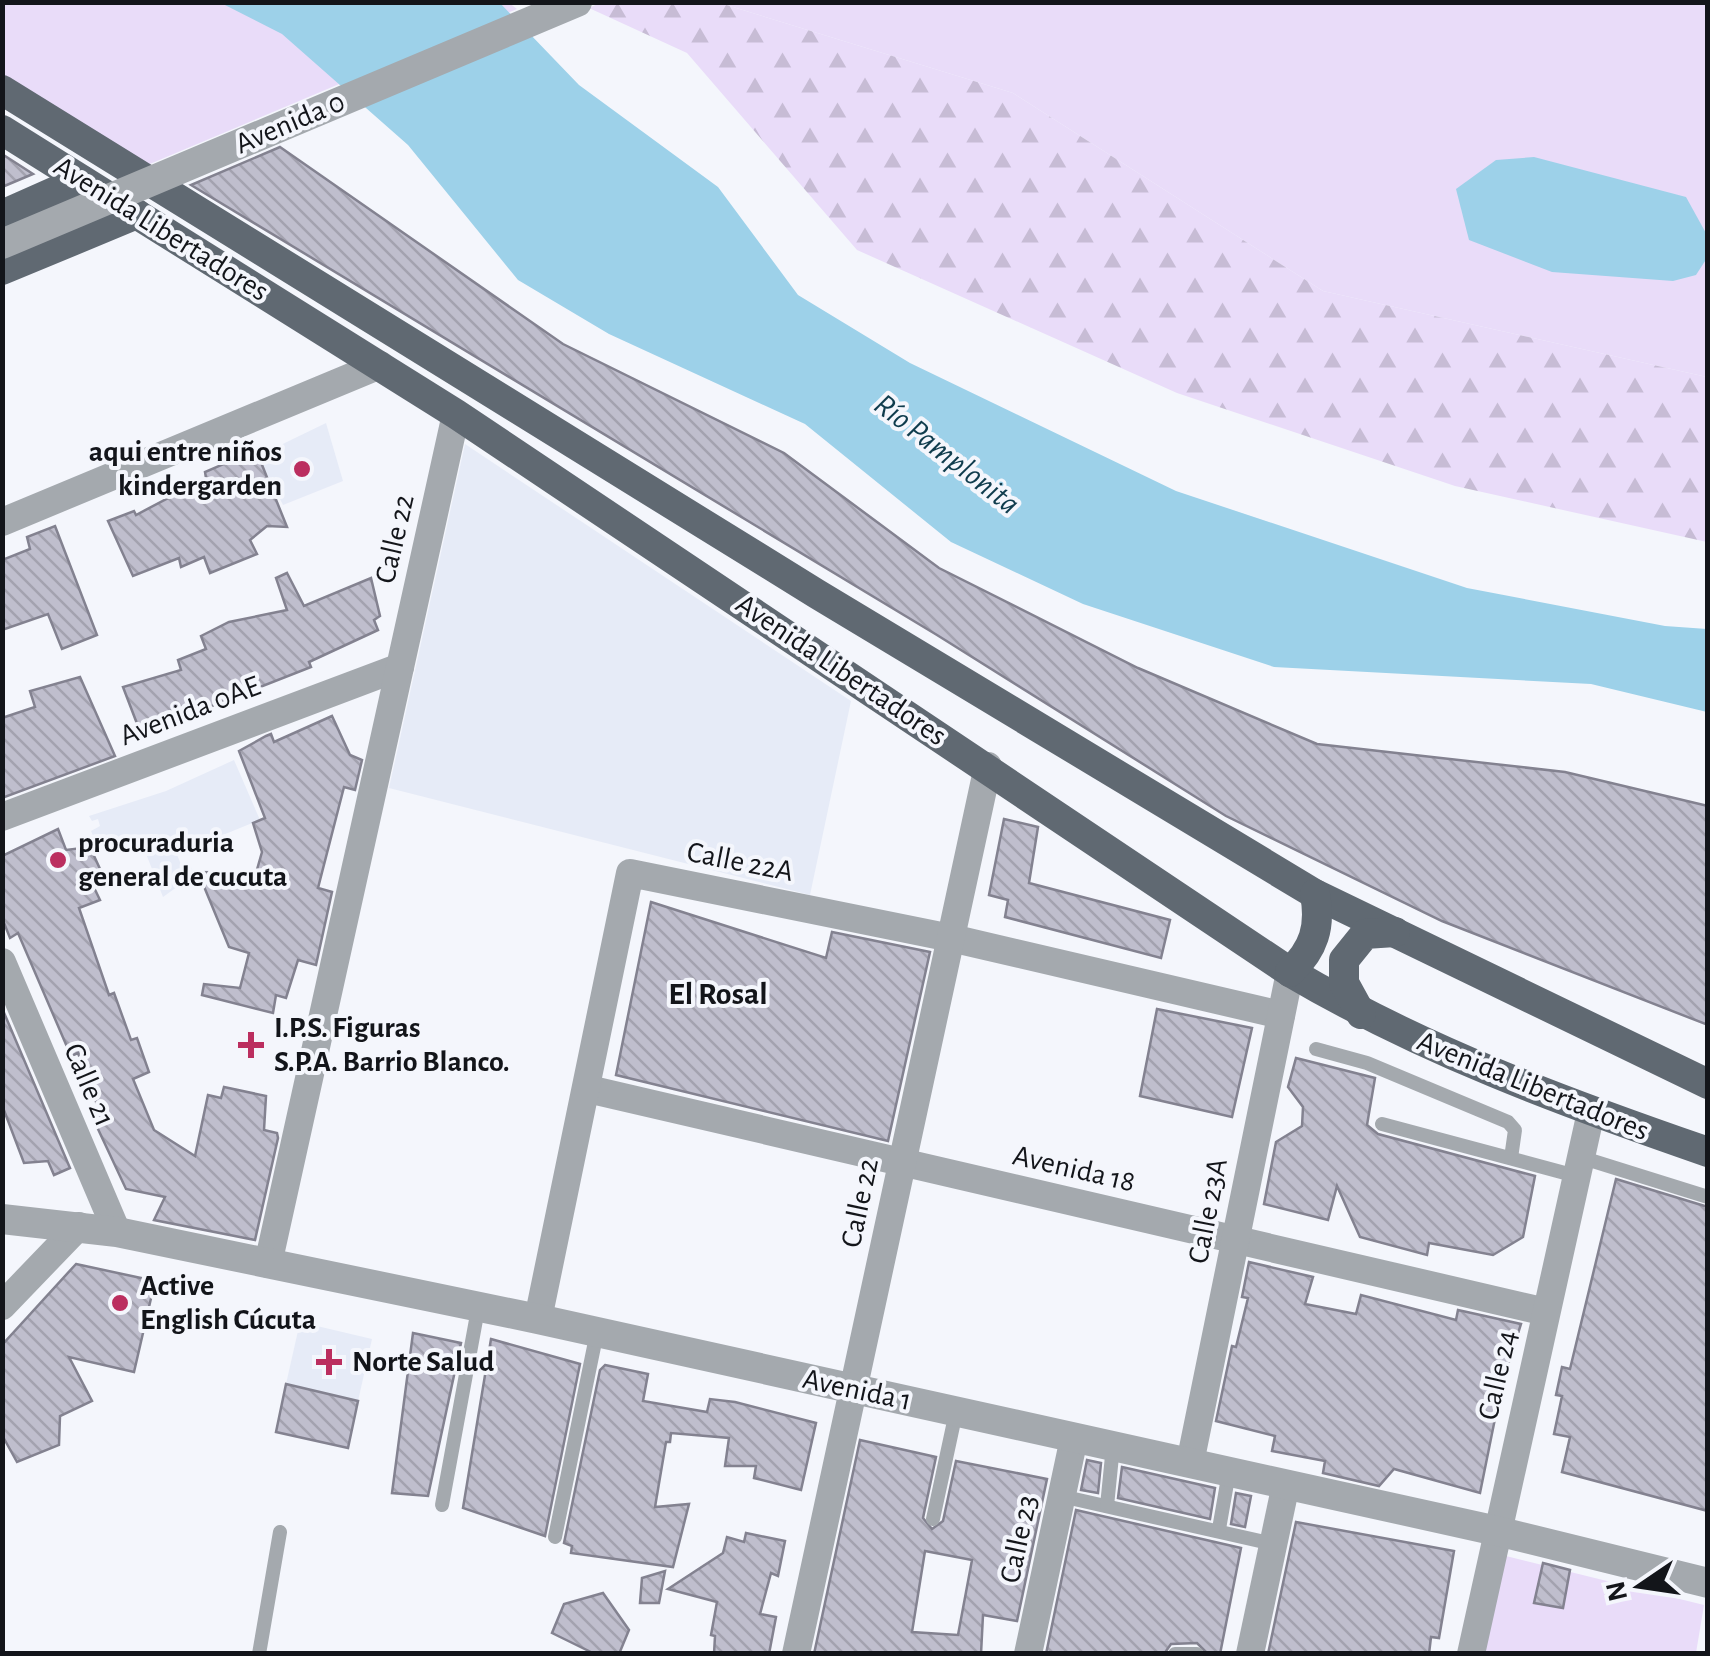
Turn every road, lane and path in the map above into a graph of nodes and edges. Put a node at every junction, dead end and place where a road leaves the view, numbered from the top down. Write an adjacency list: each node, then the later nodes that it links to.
1 (577, 2): 7 (street, Avenida 0, bridge)
2 (2, 90): 15 (main road, Avenida Libertadores)
3 (2, 130): 4 (main road, Avenida Libertadores)
4 (81, 180): 5 (main road); 6 (main road, Avenida Libertadores)
5 (2, 214)
6 (137, 214): 8 (main road); 9 (main road, Avenida Libertadores)
7 (2, 244)
8 (2, 270)
9 (380, 365): 10 (main road, Avenida Libertadores); 11 (street)
10 (456, 414): 12 (street, Calle 22); 13 (main road, Avenida Libertadores)
11 (2, 522)
12 (400, 667): 14 (street, Avenida 0AE); 36 (street, Calle 22)
13 (988, 766): 17 (street, Calle 22); 19 (main road, Avenida Libertadores)
14 (2, 817)
15 (1316, 894): 16 (main road, Avenida Libertadores); 19 (main road)
16 (1398, 933): 21 (main road); 23 (main road, Avenida Libertadores)
17 (950, 938): 20 (street, Calle 22A); 24 (street, Calle 22A); 29 (street, Calle 22)
18 (2, 962): 34 (street, Calle 21)
19 (1290, 972): 20 (street, Calle 23A); 21 (main road, Avenida Libertadores)
20 (1281, 1015): 35 (street, Calle 23A)
21 (1362, 1015): 25 (main road, Avenida Libertadores)
22 (1316, 1049): 28 (lane)
23 (1708, 1084)
24 (588, 1089): 29 (street, Avenida 18); 39 (street, Calle 22A)
25 (1591, 1112): 27 (main road, Avenida Libertadores); 30 (street, Calle 24)
26 (1382, 1124): 28 (lane)
27 (1708, 1152)
28 (1512, 1158): 30 (lane)
29 (902, 1162): 35 (street, Avenida 18); 42 (street, Calle 22)
30 (1578, 1167): 31 (lane); 38 (street, Calle 24)
31 (1708, 1196)
32 (6, 1222): 33 (street, Avenida 1)
33 (79, 1226): 34 (street, Avenida 1); 37 (street)
34 (116, 1232): 36 (street, Avenida 1)
35 (1236, 1240): 38 (street, Avenida 18); 46 (street, Calle 23A)
36 (268, 1264): 40 (street, Avenida 1)
37 (2, 1306)
38 (1546, 1312): 54 (street, Calle 24)
39 (538, 1319): 40 (street, Avenida 1); 41 (street, Avenida 1)
40 (476, 1320): 50 (lane)
41 (597, 1332): 42 (street, Avenida 1); 56 (lane)
42 (853, 1389): 43 (street, Avenida 1); 60 (street, Calle 22)
43 (956, 1412): 44 (street, Avenida 1); 52 (lane)
44 (1074, 1438): 45 (street, Avenida 1); 49 (street, Calle 23)
45 (1113, 1446): 46 (street, Avenida 1); 51 (lane)
46 (1190, 1463): 47 (street, Avenida 1)
47 (1229, 1472): 48 (street, Avenida 1); 53 (lane)
48 (1286, 1484): 54 (street, Avenida 1); 57 (street)
49 (1061, 1496): 51 (lane); 61 (street, Calle 23)
50 (442, 1506)
51 (1107, 1506): 53 (lane)
52 (933, 1519)
53 (1219, 1529): 57 (lane)
54 (1497, 1531): 58 (street, Avenida 1); 65 (street, Calle 24)
55 (280, 1532): 59 (lane)
56 (554, 1536)
57 (1273, 1544): 64 (street)
58 (1708, 1583)
59 (258, 1654)
60 (796, 1654)
61 (1028, 1654)
62 (1175, 1654): 63 (lane)
63 (1197, 1654)
64 (1250, 1654)
65 (1471, 1654)

